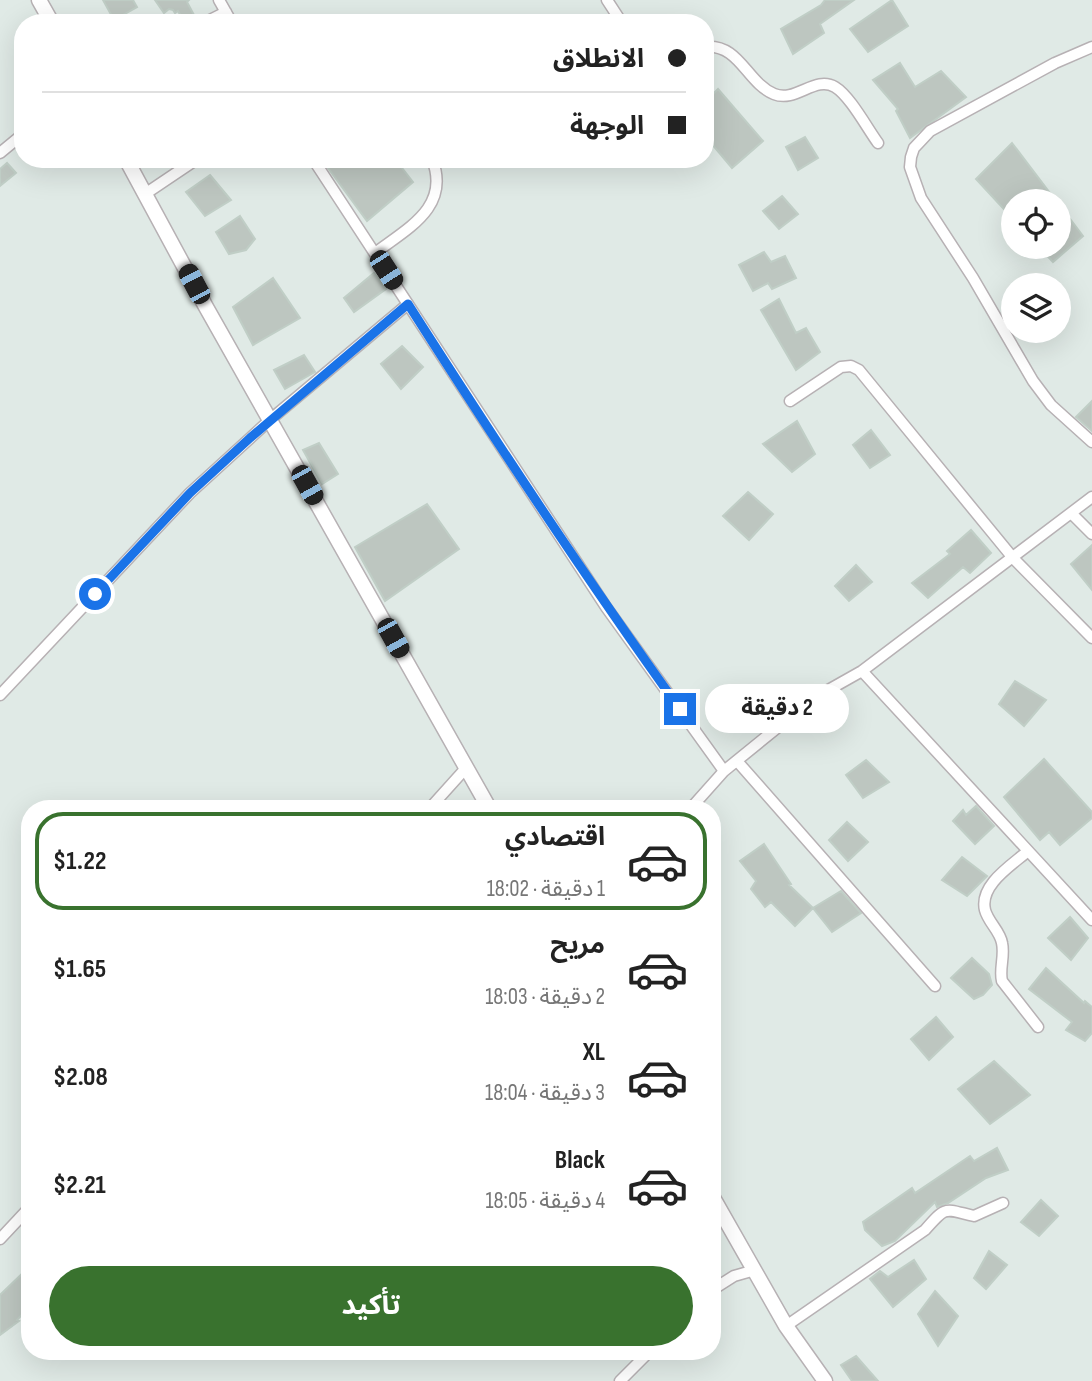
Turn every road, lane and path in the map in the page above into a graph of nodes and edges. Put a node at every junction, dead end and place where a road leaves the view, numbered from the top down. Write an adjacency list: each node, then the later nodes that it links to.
1 (219, 0): 2 (street)
2 (226, 12): 3 (street)
3 (222, 14)
4 (714, 46): 7 (street)
5 (1092, 47): 18 (street)
6 (14, 141): 8 (street)
7 (877, 143)
8 (0, 153)
9 (131, 168): 13 (street)
10 (184, 168): 13 (street)
11 (319, 168): 14 (street)
12 (436, 168): 14 (street)
13 (145, 194): 17 (street)
14 (375, 253): 15 (street)
15 (408, 304): 17 (street); 28 (street)
16 (790, 401): 22 (street)
17 (271, 419): 25 (street); 27 (street)
18 (1092, 442)
19 (1092, 497): 20 (street)
20 (1071, 513): 21 (street); 22 (street)
21 (1092, 534)
22 (1013, 558): 23 (street); 24 (street)
23 (1092, 638)
24 (862, 671): 26 (street); 32 (street)
25 (0, 695)
26 (737, 761): 28 (street); 34 (street)
27 (466, 768): 29 (street); 30 (street)
28 (724, 771): 31 (street)
29 (437, 800)
30 (484, 800)
31 (698, 800)
32 (1028, 851): 33 (street); 35 (street)
33 (1092, 920)
34 (935, 986)
35 (1038, 1027)
36 (1003, 1203): 42 (street)
37 (721, 1211): 40 (street)
38 (21, 1217): 39 (street)
39 (0, 1239)
40 (755, 1270): 41 (street); 42 (street)
41 (721, 1284)
42 (786, 1325): 45 (street)
43 (641, 1360): 44 (street)
44 (620, 1381)
45 (825, 1381)

